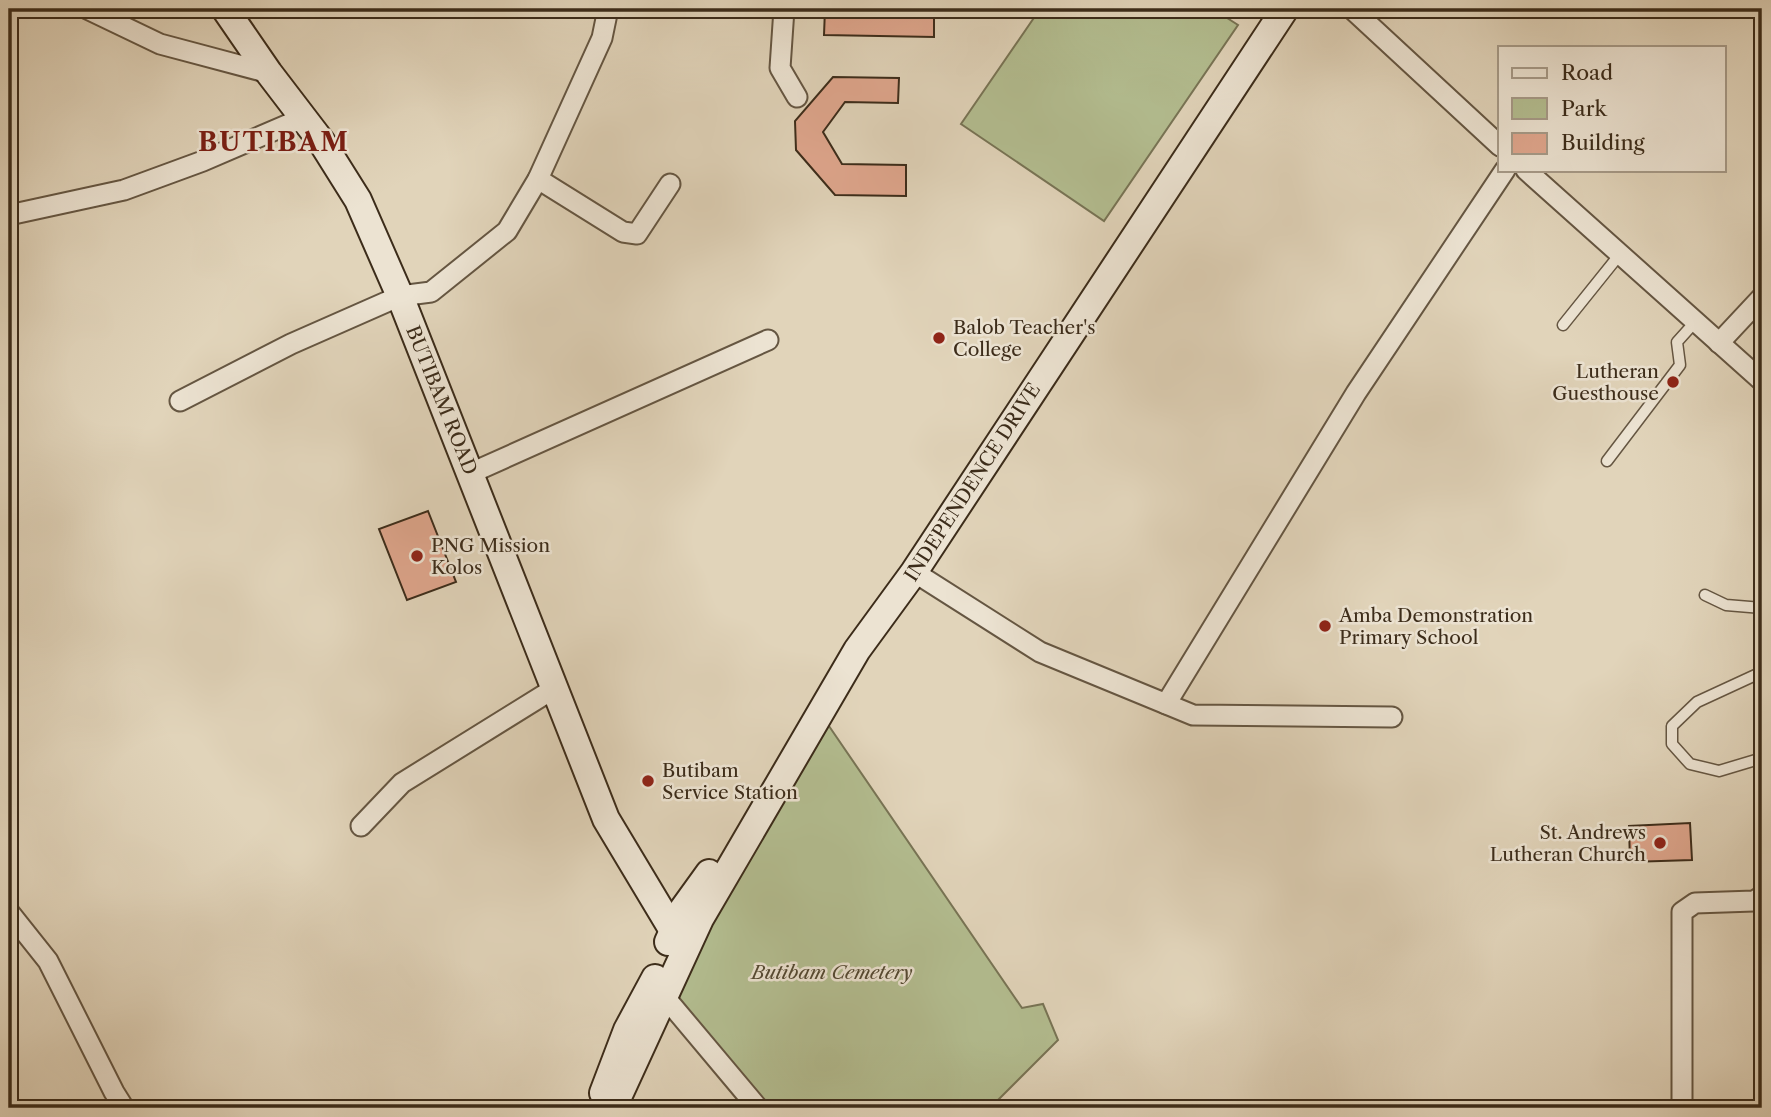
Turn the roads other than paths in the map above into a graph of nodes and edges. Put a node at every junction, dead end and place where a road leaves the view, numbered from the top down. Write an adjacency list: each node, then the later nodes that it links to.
1 (87, 9): 7 (street)
2 (225, 9): 7 (main road, BUTIBAM ROAD)
3 (608, 9): 13 (street)
4 (784, 9): 8 (street)
5 (1285, 9): 27 (main road, INDEPENDENCE DRIVE)
6 (1352, 9): 10 (street)
7 (269, 73): 9 (main road, BUTIBAM ROAD)
8 (797, 97)
9 (303, 118): 15 (street); 17 (main road, BUTIBAM ROAD)
10 (1498, 144)
11 (1504, 172): 32 (street)
12 (1528, 172): 16 (street)
13 (538, 179): 14 (street); 17 (street)
14 (670, 184)
15 (9, 215)
16 (1620, 254): 19 (street); 20 (lane)
17 (400, 296): 24 (street); 26 (main road, BUTIBAM ROAD)
18 (1762, 297): 22 (street)
19 (1695, 322): 22 (street); 25 (lane)
20 (1563, 324)
21 (768, 340): 26 (street)
22 (1719, 344): 23 (street)
23 (1762, 381)
24 (180, 401)
25 (1607, 461)
26 (471, 473): 31 (main road, BUTIBAM ROAD)
27 (914, 572): 32 (street); 39 (main road, INDEPENDENCE DRIVE)
28 (1705, 595): 29 (lane)
29 (1762, 608)
30 (1762, 672): 34 (lane)
31 (555, 688): 35 (main road, BUTIBAM ROAD); 36 (street)
32 (1166, 704): 33 (street)
33 (1392, 717)
34 (1762, 756)
35 (606, 819): 39 (main road, BUTIBAM ROAD); 40 (main road)
36 (361, 826)
37 (1762, 896): 45 (street)
38 (9, 912): 41 (street)
39 (686, 925): 40 (main road)
40 (660, 987): 42 (main road); 43 (main road); 44 (street)
41 (124, 1108)
42 (598, 1108)
43 (614, 1108)
44 (758, 1108)
45 (1682, 1108)

